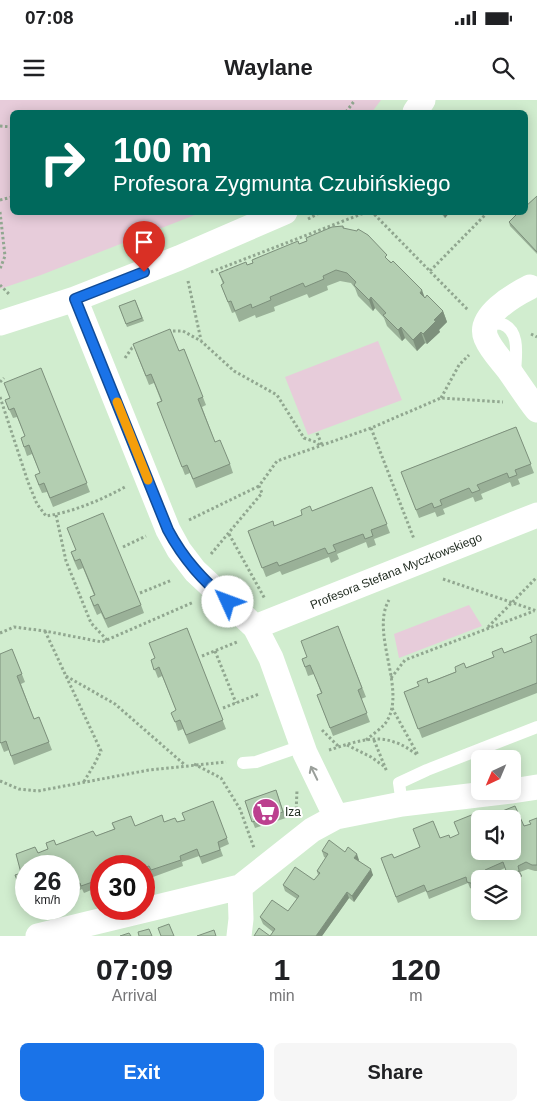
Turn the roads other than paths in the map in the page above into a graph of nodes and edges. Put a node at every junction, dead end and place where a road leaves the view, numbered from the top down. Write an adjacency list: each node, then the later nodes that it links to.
1 (294, 217): 3 (street)
2 (533, 285): 5 (street)
3 (75, 299): 4 (street); 7 (street)
4 (0, 323)
5 (537, 410)
6 (537, 515): 7 (street, Profesora Stefana Myczkowskiego)
7 (249, 633): 9 (street)
8 (537, 727): 14 (lane)
9 (303, 749): 10 (lane); 15 (street, one-way to 9)
10 (243, 763)
11 (537, 788): 12 (street)
12 (521, 790)
13 (471, 792): 14 (street)
14 (400, 794): 15 (street)
15 (336, 817): 16 (street)
16 (240, 887): 17 (street); 18 (street)
17 (38, 936)
18 (239, 936)

